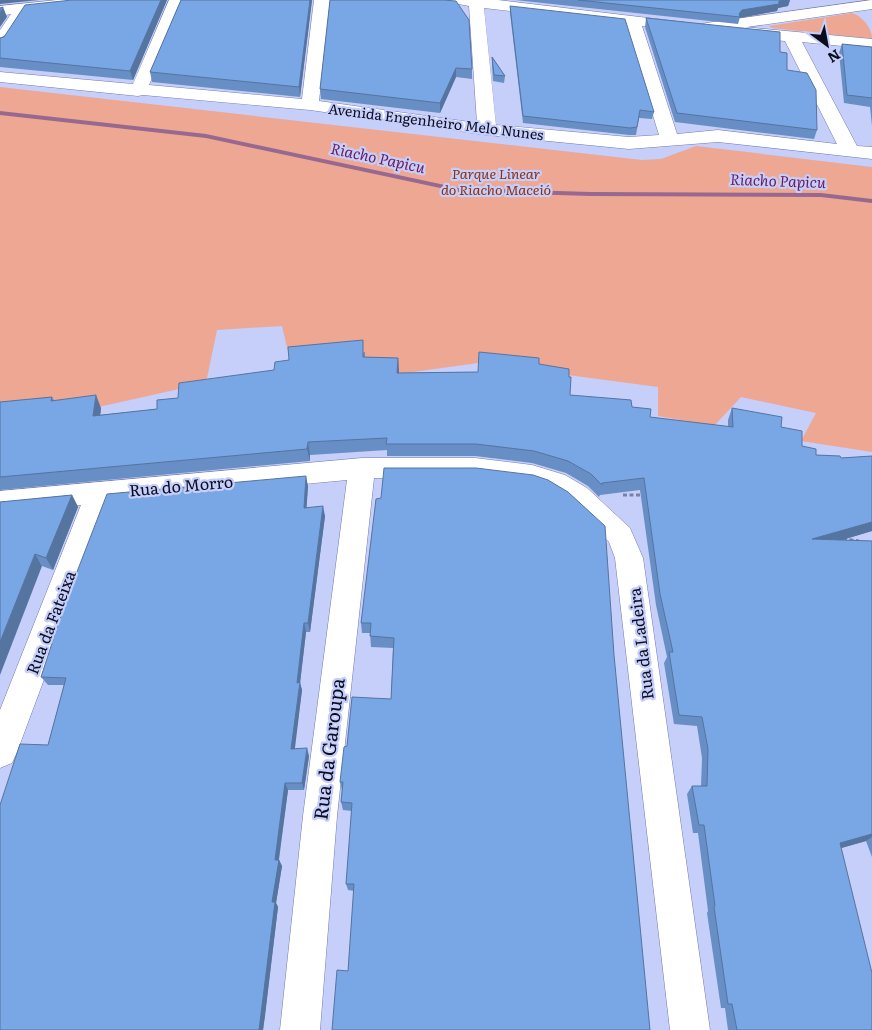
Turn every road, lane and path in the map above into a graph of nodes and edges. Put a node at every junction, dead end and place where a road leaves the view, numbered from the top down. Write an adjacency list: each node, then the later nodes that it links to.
1 (97, 0): 6 (street)
2 (177, 0): 15 (street)
3 (322, 0): 16 (street)
4 (458, 0): 5 (street)
5 (476, 1): 9 (street); 17 (street)
6 (22, 9): 8 (street); 12 (street)
7 (867, 9): 10 (street)
8 (0, 11)
9 (632, 20): 10 (street); 18 (street)
10 (706, 28): 11 (street)
11 (791, 37): 13 (street); 19 (street)
12 (0, 42)
13 (872, 44)
14 (0, 77): 15 (street, Avenida Engenheiro Melo Nunes)
15 (138, 91): 16 (street, Avenida Engenheiro Melo Nunes)
16 (310, 105): 17 (street, Avenida Engenheiro Melo Nunes)
17 (487, 130): 18 (street, Avenida Engenheiro Melo Nunes)
18 (670, 140): 19 (street, Avenida Engenheiro Melo Nunes)
19 (850, 150): 20 (street, Avenida Engenheiro Melo Nunes)
20 (872, 153)
21 (362, 468): 22 (street, Rua do Morro); 23 (street, Rua da Ladeira); 29 (street, Rua da Garoupa)
22 (100, 492): 25 (street, Rua do Morro); 28 (street, Rua da Fateixa)
23 (577, 495): 24 (path); 30 (street, Rua da Ladeira)
24 (646, 495)
25 (0, 502)
26 (834, 536): 27 (path)
27 (861, 541)
28 (0, 752)
29 (300, 1030)
30 (690, 1030)

